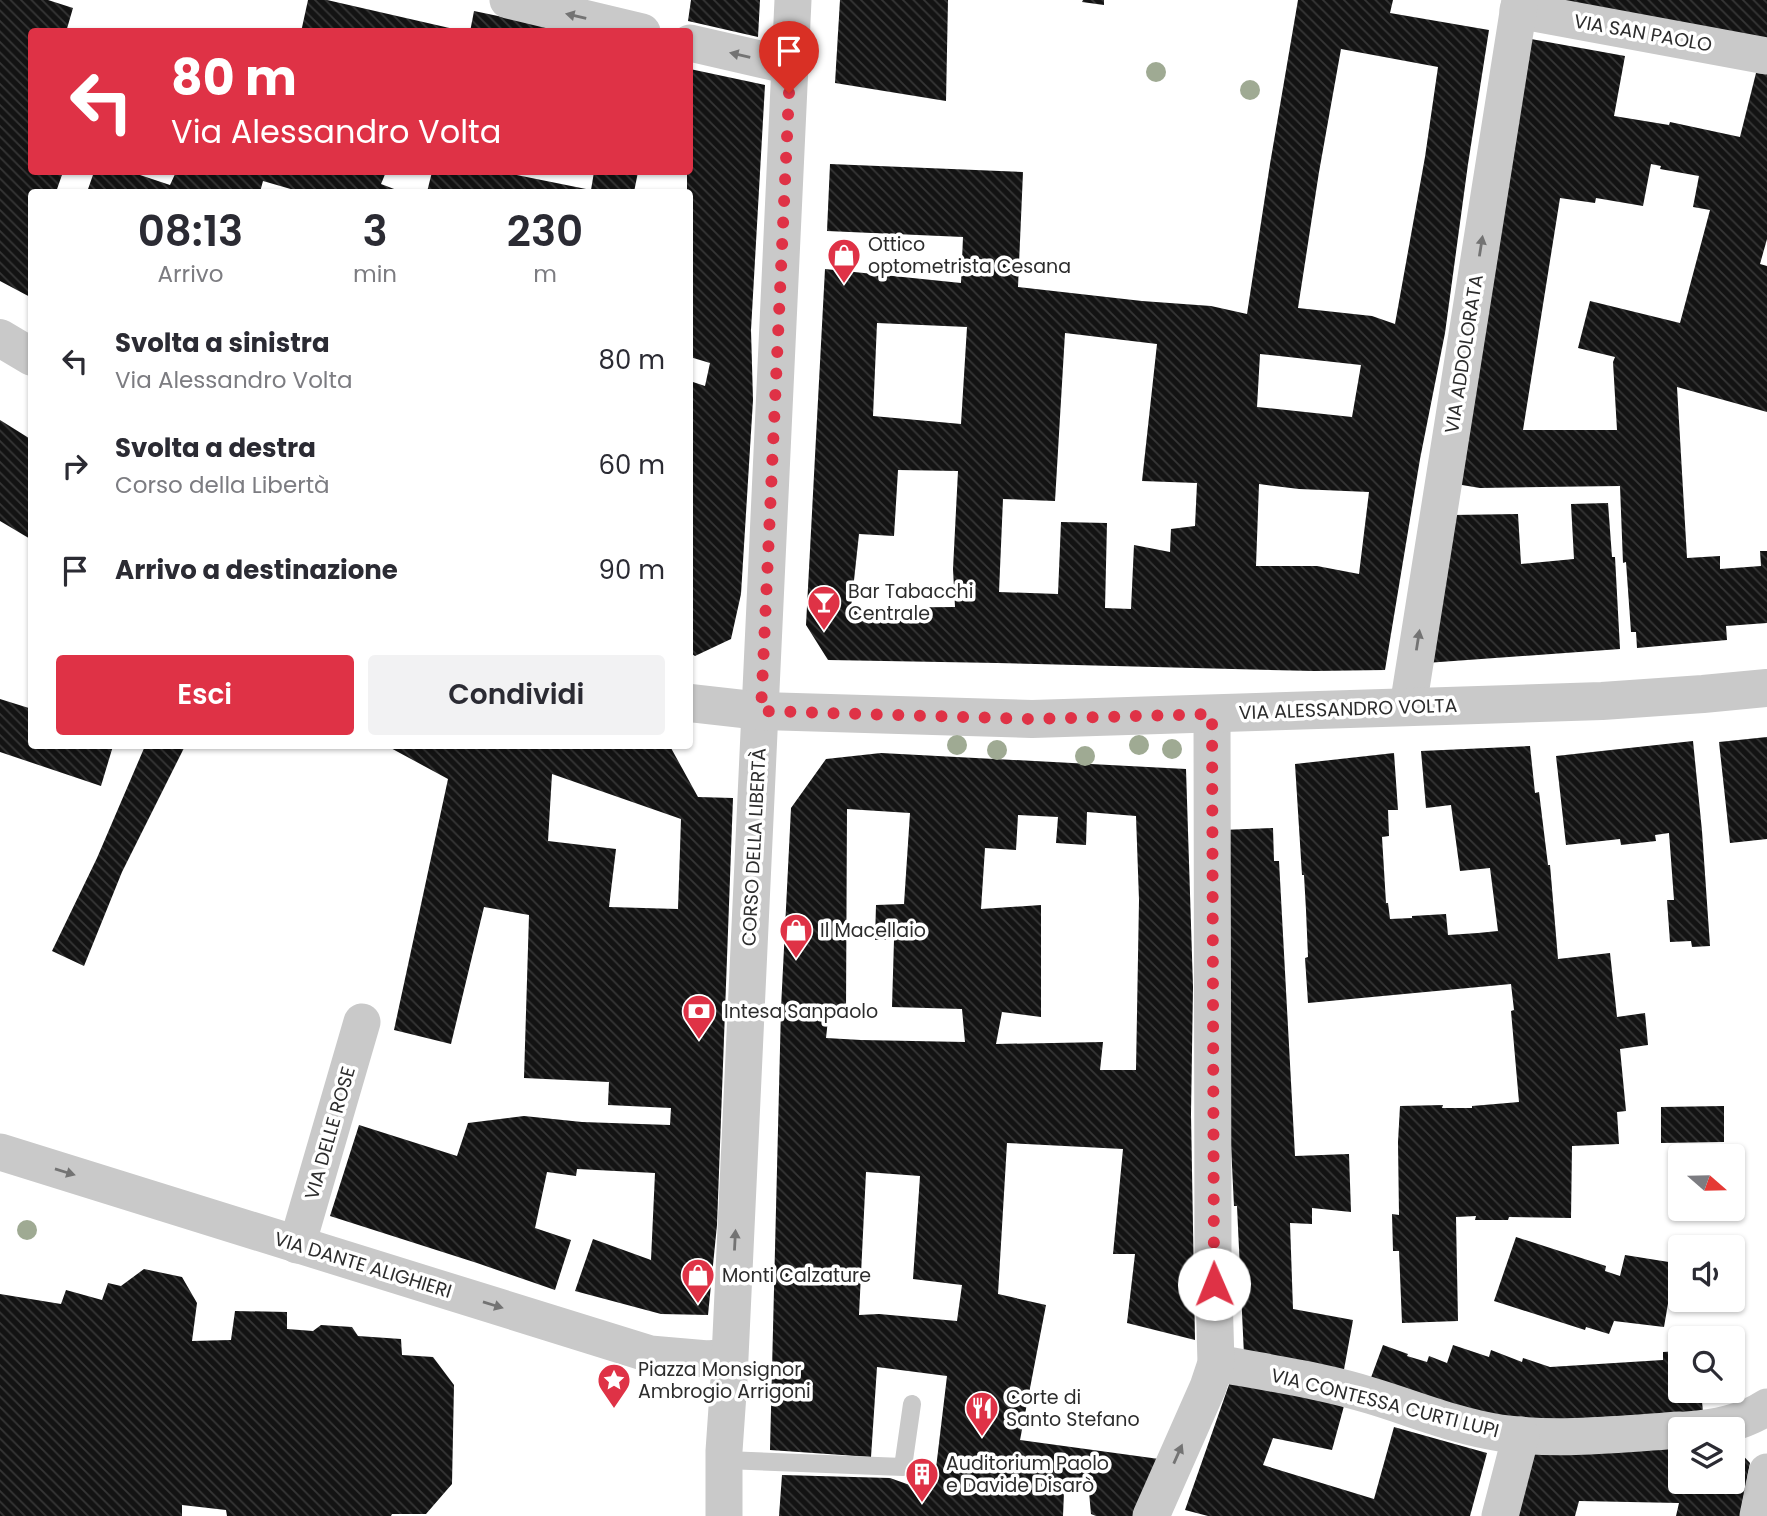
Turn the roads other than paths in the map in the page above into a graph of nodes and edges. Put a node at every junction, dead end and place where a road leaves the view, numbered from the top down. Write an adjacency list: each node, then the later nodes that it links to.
1 (508, 0): 4 (street, one-way to 1)
2 (793, 0): 7 (street, CORSO DELLA LIBERTÀ)
3 (1519, 5): 6 (street, VIA SAN PAOLO); 12 (street, VIA ADDOLORATA, one-way to 3)
4 (625, 28)
5 (693, 44): 7 (street, one-way to 5)
6 (1767, 56)
7 (790, 66): 13 (street, CORSO DELLA LIBERTÀ)
8 (0, 338): 9 (street)
9 (28, 355)
10 (1767, 688): 12 (street, VIA ALESSANDRO VOLTA)
11 (693, 703): 13 (street, VIA ALESSANDRO VOLTA)
12 (1408, 707): 14 (street, VIA ALESSANDRO VOLTA)
13 (761, 711): 14 (street, VIA ALESSANDRO VOLTA); 18 (street, CORSO DELLA LIBERTÀ, one-way to 13)
14 (1212, 714): 19 (street)
15 (362, 1022): 17 (street, VIA DELLE ROSE)
16 (0, 1152): 17 (street, VIA DANTE ALIGHIERI, one-way to 17)
17 (297, 1245): 18 (street, VIA DANTE ALIGHIERI, one-way to 18)
18 (729, 1357): 25 (street)
19 (1216, 1363): 24 (street, VIA CONTESSA CURTI LUPI); 28 (street, one-way to 19)
20 (912, 1404): 25 (lane)
21 (1767, 1408): 22 (street)
22 (1745, 1419)
23 (1668, 1431): 24 (street, VIA CONTESSA CURTI LUPI)
24 (1521, 1435): 29 (street)
25 (725, 1460): 27 (street)
26 (1767, 1472): 30 (street)
27 (724, 1516)
28 (1151, 1516)
29 (1500, 1516)
30 (1758, 1516)

